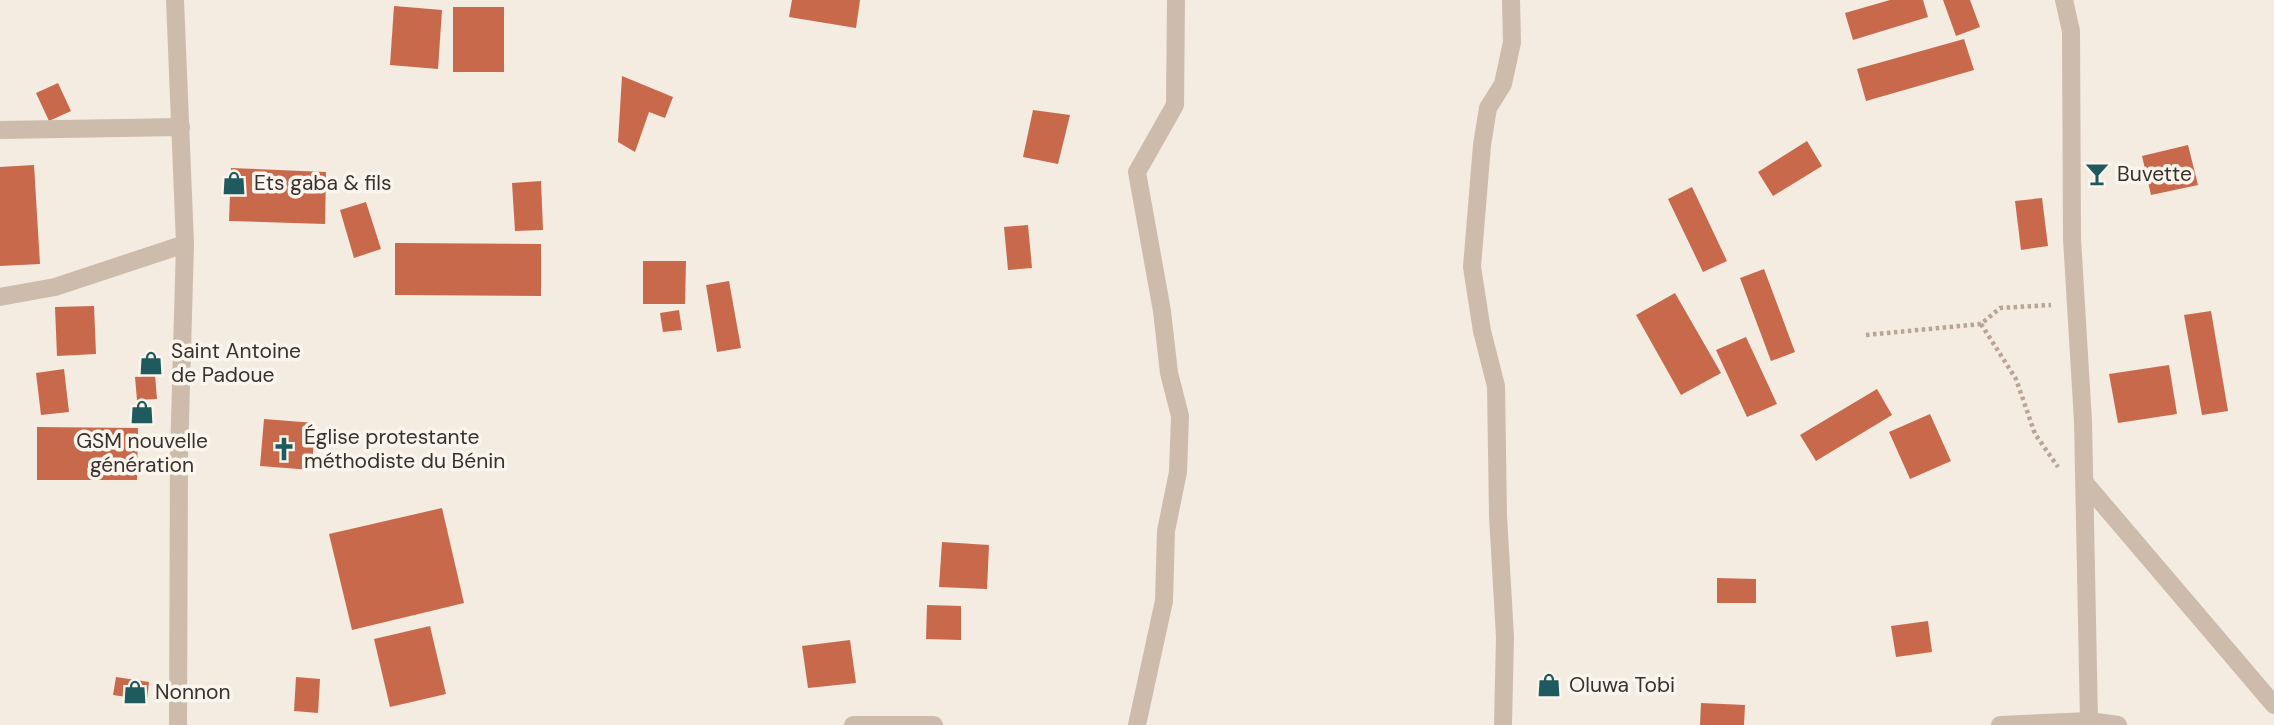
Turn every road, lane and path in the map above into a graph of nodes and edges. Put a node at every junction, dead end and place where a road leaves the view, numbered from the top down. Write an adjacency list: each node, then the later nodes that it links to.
1 (175, 0): 5 (street)
2 (1175, 0): 19 (street)
3 (1511, 0): 20 (street)
4 (2064, 0): 9 (street)
5 (181, 127): 6 (street); 7 (street)
6 (0, 130)
7 (186, 244): 8 (street); 16 (street)
8 (0, 298)
9 (2076, 303): 10 (path); 13 (street)
10 (1981, 324): 11 (path); 12 (path)
11 (1866, 335)
12 (2064, 477)
13 (2085, 483): 14 (street); 15 (street)
14 (2274, 705)
15 (2089, 721): 21 (street); 22 (street)
16 (178, 725)
17 (853, 725): 18 (street)
18 (934, 725)
19 (1137, 725)
20 (1503, 725)
21 (2000, 725)
22 (2118, 725)

